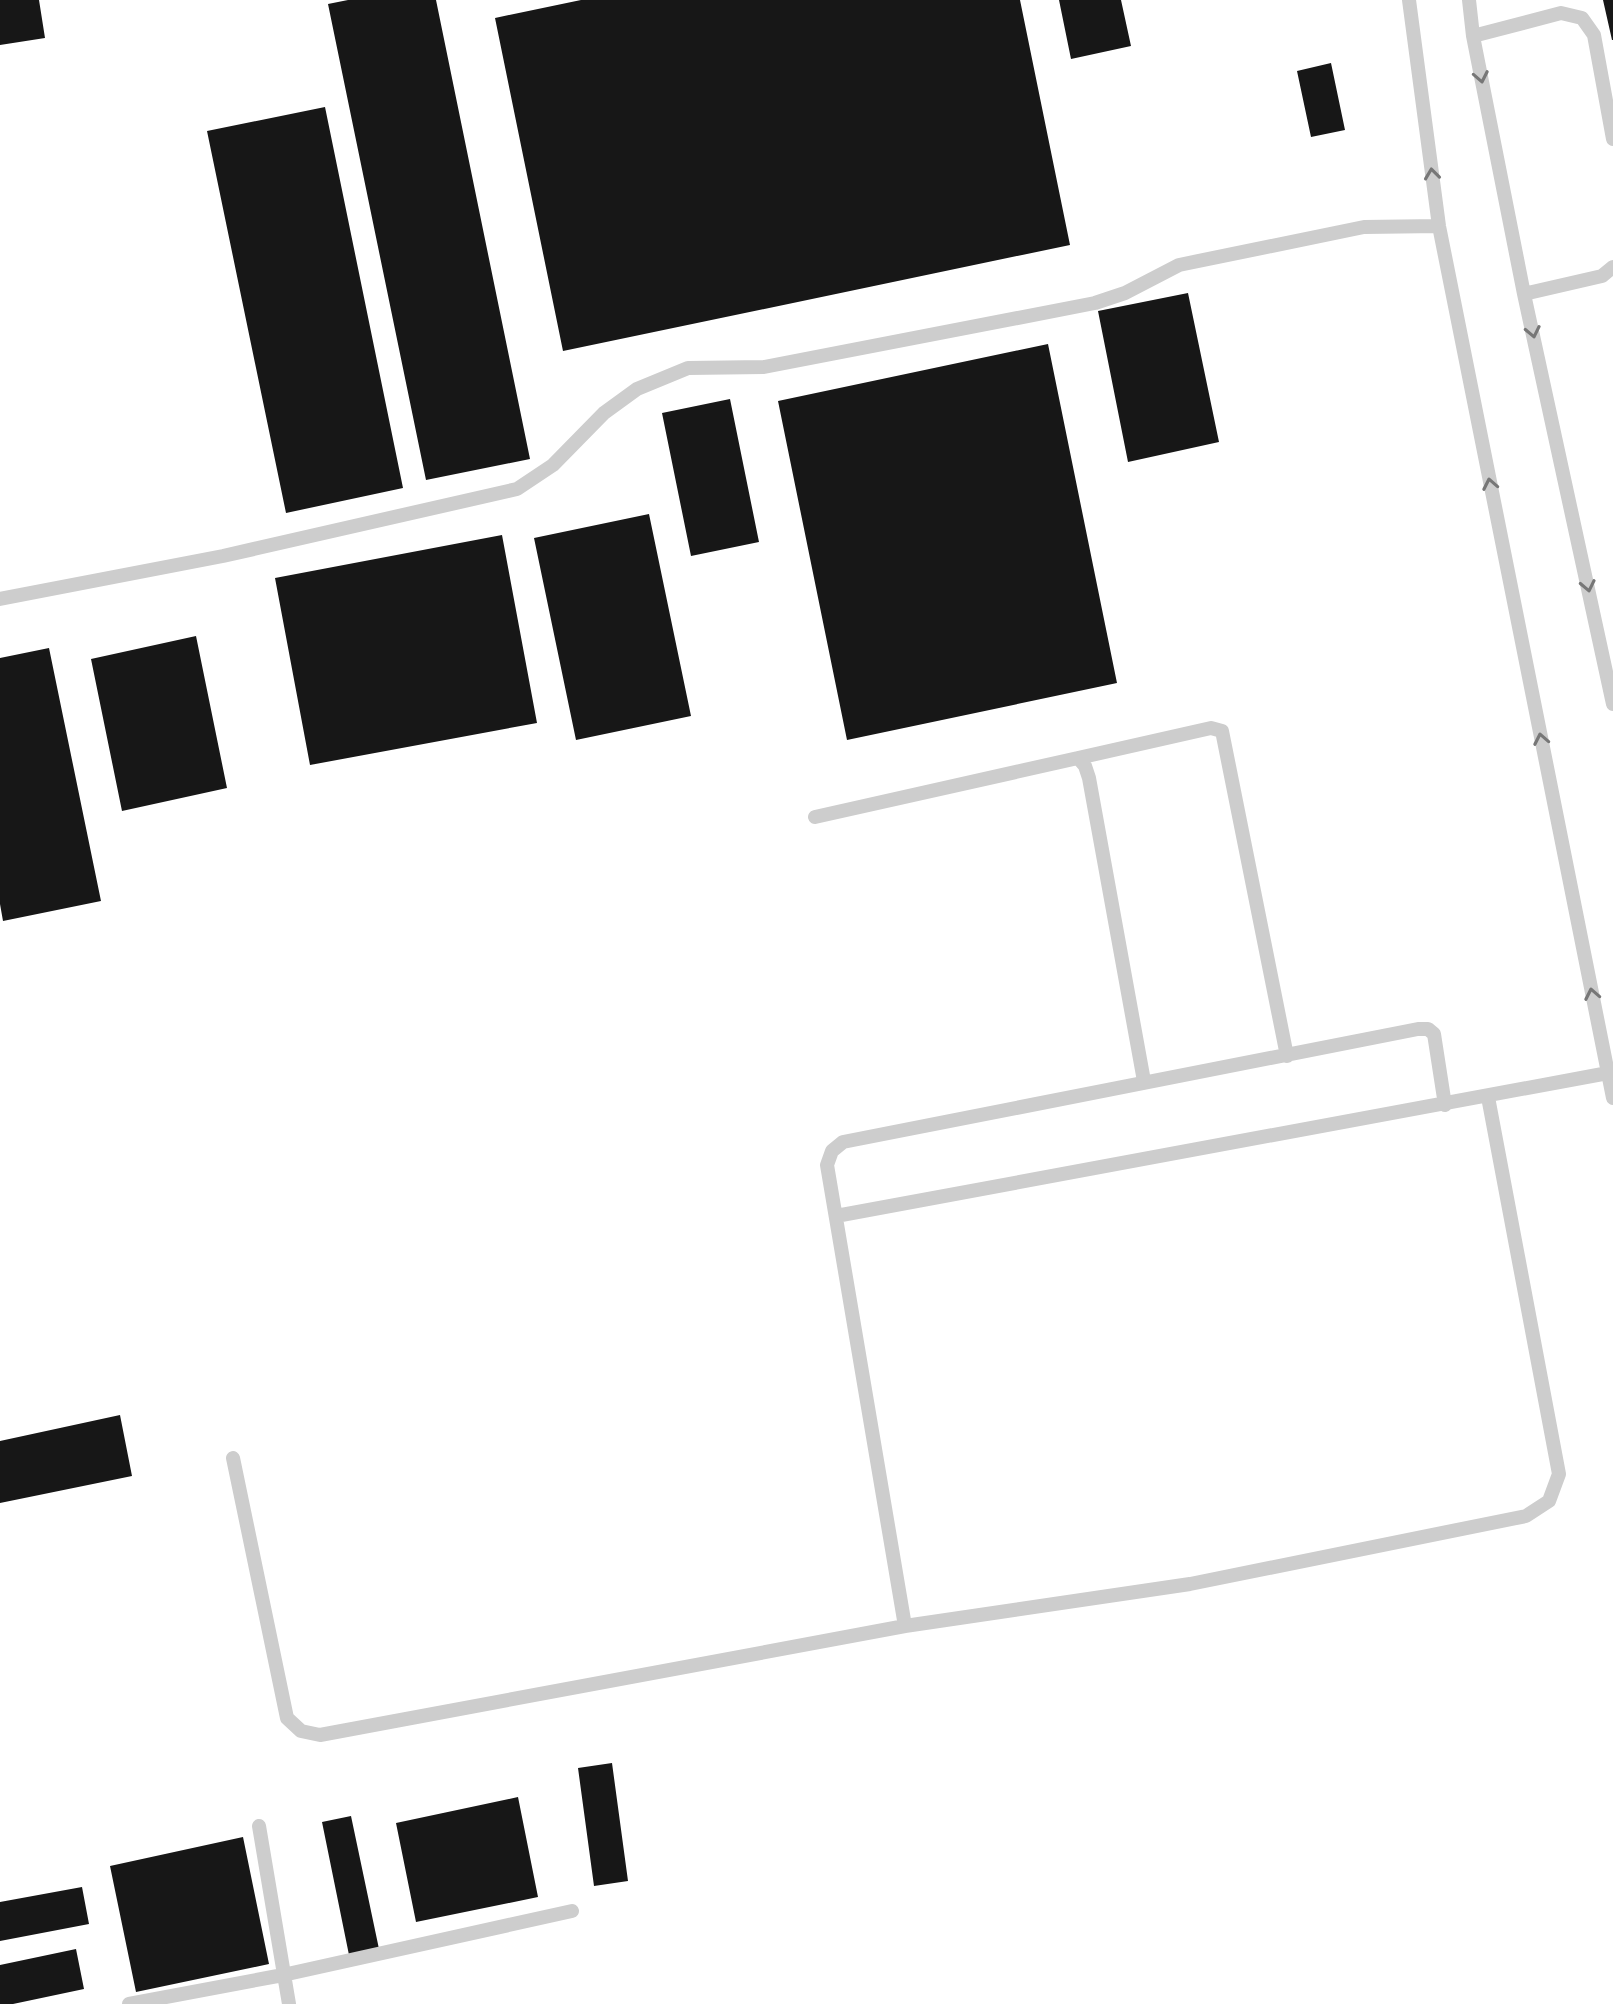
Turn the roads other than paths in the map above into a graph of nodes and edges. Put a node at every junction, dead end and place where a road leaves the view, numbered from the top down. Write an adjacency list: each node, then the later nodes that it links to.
1 (1409, 0): 5 (lane, one-way to 1)
2 (1469, 0): 3 (lane)
3 (1473, 36): 4 (lane); 7 (lane, one-way to 7)
4 (1613, 139)
5 (1439, 226): 8 (lane); 13 (lane, one-way to 5)
6 (1613, 267): 7 (lane)
7 (1524, 294): 9 (lane, one-way to 9)
8 (0, 599)
9 (1613, 704)
10 (1078, 758): 11 (lane); 12 (lane); 14 (lane)
11 (815, 817)
12 (1287, 1056): 14 (lane); 17 (lane)
13 (1608, 1073): 15 (lane); 16 (lane)
14 (1144, 1081): 18 (lane)
15 (1488, 1097): 17 (lane); 20 (lane)
16 (1613, 1098)
17 (1445, 1105): 18 (lane)
18 (836, 1216): 20 (lane)
19 (233, 1458): 20 (lane)
20 (905, 1626)
21 (259, 1826): 23 (lane)
22 (572, 1911): 23 (lane)
23 (283, 1975): 24 (lane); 25 (lane)
24 (129, 2004)
25 (289, 2004)

